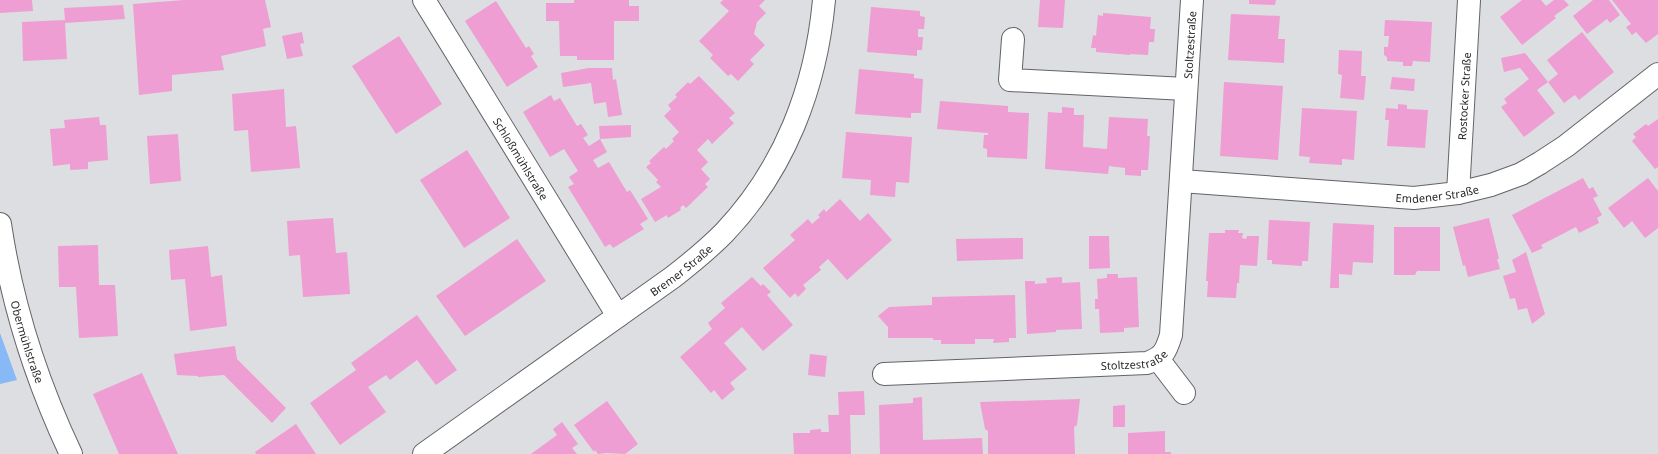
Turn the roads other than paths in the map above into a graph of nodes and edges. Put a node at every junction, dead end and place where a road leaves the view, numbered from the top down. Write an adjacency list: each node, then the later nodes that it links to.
1 (424, 0): 11 (street, Schloßmühlstraße)
2 (824, 0): 11 (street, Bremer Straße)
3 (1192, 0): 7 (street, Stoltzestraße)
4 (1469, 0): 9 (street, Rostocker Straße)
5 (1013, 39): 7 (street, Stoltzestraße)
6 (1658, 74): 9 (street, Emdener Straße)
7 (1186, 89): 8 (street, Stoltzestraße)
8 (1181, 181): 9 (street, Emdener Straße); 12 (street, Stoltzestraße)
9 (1458, 193)
10 (0, 224): 15 (street, Obermühlstraße)
11 (618, 316): 16 (street, Bremer Straße)
12 (1158, 359): 13 (street, Stoltzestraße); 14 (street)
13 (884, 374)
14 (1184, 393)
15 (71, 454)
16 (424, 454)

